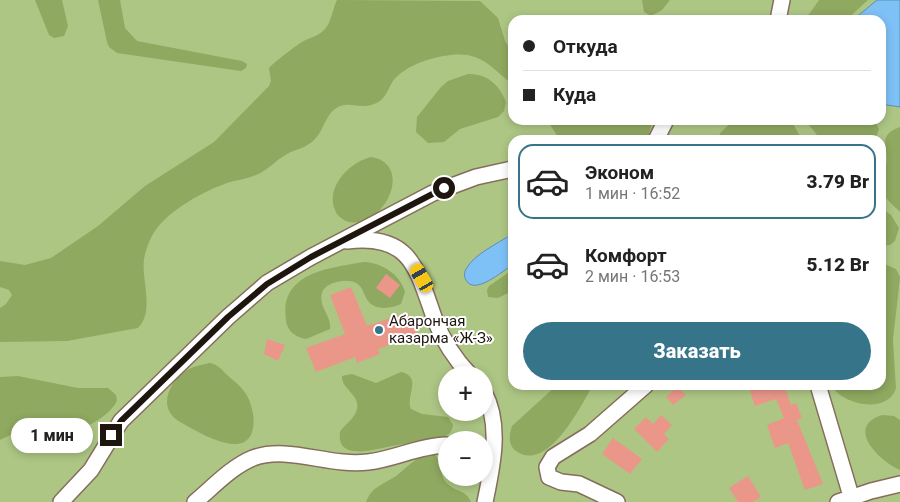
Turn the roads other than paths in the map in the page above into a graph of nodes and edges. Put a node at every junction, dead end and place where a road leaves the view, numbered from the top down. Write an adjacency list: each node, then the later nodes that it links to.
1 (782, 0): 2 (street)
2 (779, 15)
3 (508, 170): 4 (street)
4 (340, 242): 5 (street); 12 (street)
5 (462, 366)
6 (640, 390): 15 (street)
7 (819, 390): 11 (street)
8 (438, 446): 13 (street)
9 (900, 484): 11 (street)
10 (486, 486): 14 (street)
11 (845, 499)
12 (61, 502)
13 (195, 502)
14 (485, 502)
15 (617, 502)

